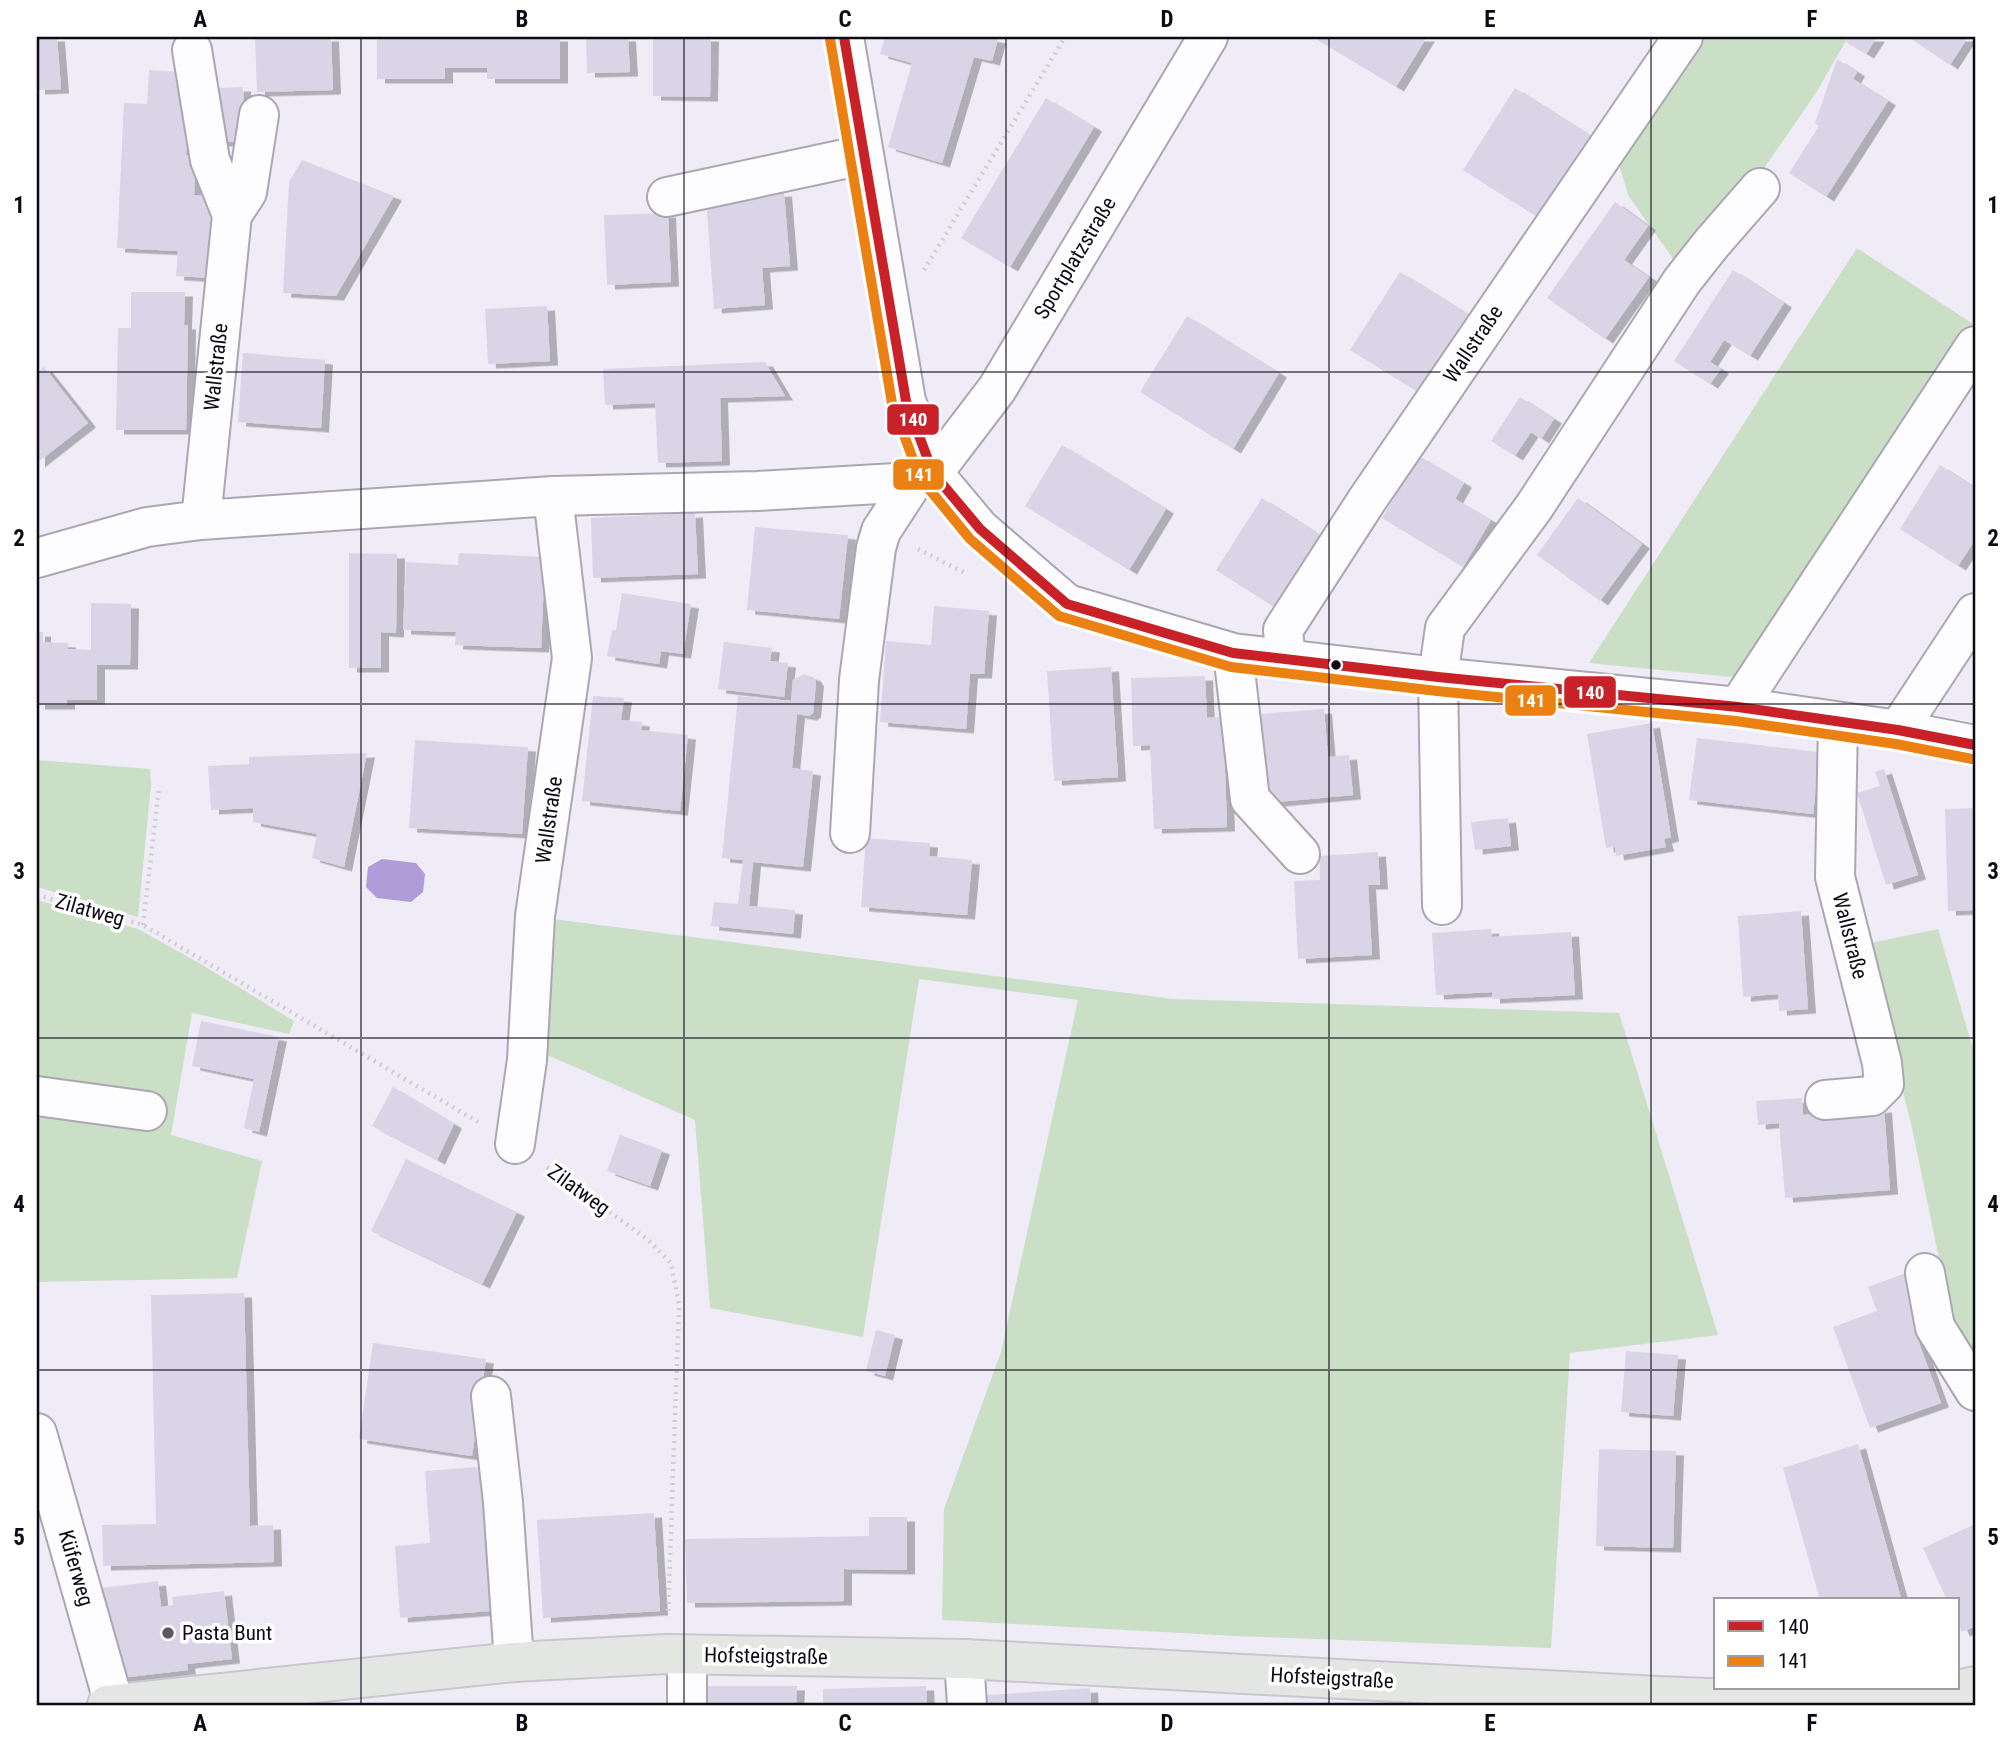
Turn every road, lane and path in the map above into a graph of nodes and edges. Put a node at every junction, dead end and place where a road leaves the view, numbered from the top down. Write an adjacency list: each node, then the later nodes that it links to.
1 (844, 37): 7 (street)
2 (1065, 37): 11 (path)
3 (1208, 37): 13 (street, Sportplatzstraße)
4 (1683, 37): 19 (street, Wallstraße)
5 (192, 50): 10 (street, Wallstraße)
6 (259, 115): 10 (street, Wallstraße)
7 (863, 156): 9 (street); 13 (street)
8 (1760, 188): 20 (street)
9 (667, 197)
10 (232, 215): 15 (street, Wallstraße)
11 (922, 273)
12 (1975, 346): 21 (street)
13 (923, 477): 14 (street); 18 (street); 26 (street)
14 (553, 496): 15 (street); 34 (street, Wallstraße)
15 (201, 520): 16 (street)
16 (37, 558)
17 (1975, 613): 23 (street)
18 (1233, 653): 19 (street); 27 (street)
19 (1286, 659): 20 (street)
20 (1438, 677): 21 (street); 29 (street)
21 (1738, 707): 22 (street)
22 (1838, 722): 23 (street); 32 (street, Wallstraße)
23 (1898, 730): 24 (street)
24 (1975, 745)
25 (159, 788): 30 (path, Zilatweg)
26 (850, 833)
27 (1300, 854)
28 (37, 895): 30 (path, Zilatweg)
29 (1443, 905)
30 (143, 925): 34 (path, Zilatweg)
31 (37, 1096): 33 (street)
32 (1825, 1100)
33 (147, 1111)
34 (515, 1144): 39 (path, Zilatweg)
35 (1926, 1273): 36 (street)
36 (1975, 1391)
37 (491, 1396): 41 (street)
38 (37, 1433): 43 (street, Küferweg)
39 (677, 1654): 40 (main road, Hofsteigstraße); 41 (main road, Hofsteigstraße); 44 (street, Hofsteigstraße)
40 (964, 1659): 42 (main road, Hofsteigstraße); 45 (street)
41 (514, 1662): 43 (main road, Hofsteigstraße)
42 (1958, 1690)
43 (111, 1705)
44 (687, 1705)
45 (967, 1705)

